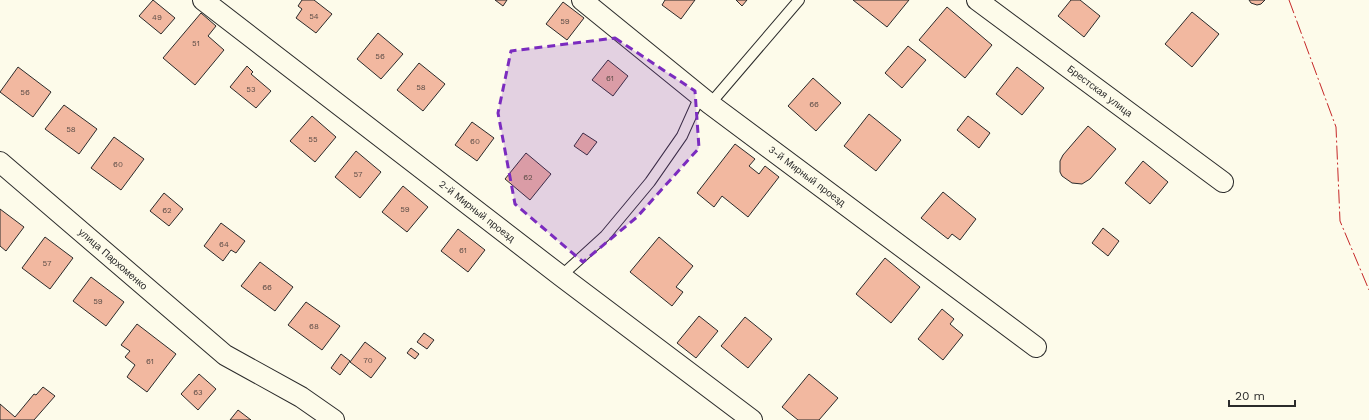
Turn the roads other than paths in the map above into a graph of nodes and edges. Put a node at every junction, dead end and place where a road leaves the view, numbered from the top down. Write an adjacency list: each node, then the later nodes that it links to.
1 (204, 0): 8 (street, 2-й Мирный проезд)
2 (582, 0): 5 (street, 3-й Мирный проезд)
3 (799, 0): 5 (lane)
4 (977, 0): 7 (street, Брестская улица)
5 (705, 100): 8 (lane); 9 (street, 3-й Мирный проезд)
6 (0, 162): 10 (street, улица Пархоменко)
7 (1223, 182)
8 (561, 276): 11 (street, 2-й Мирный проезд)
9 (1036, 347)
10 (334, 420)
11 (752, 420)

